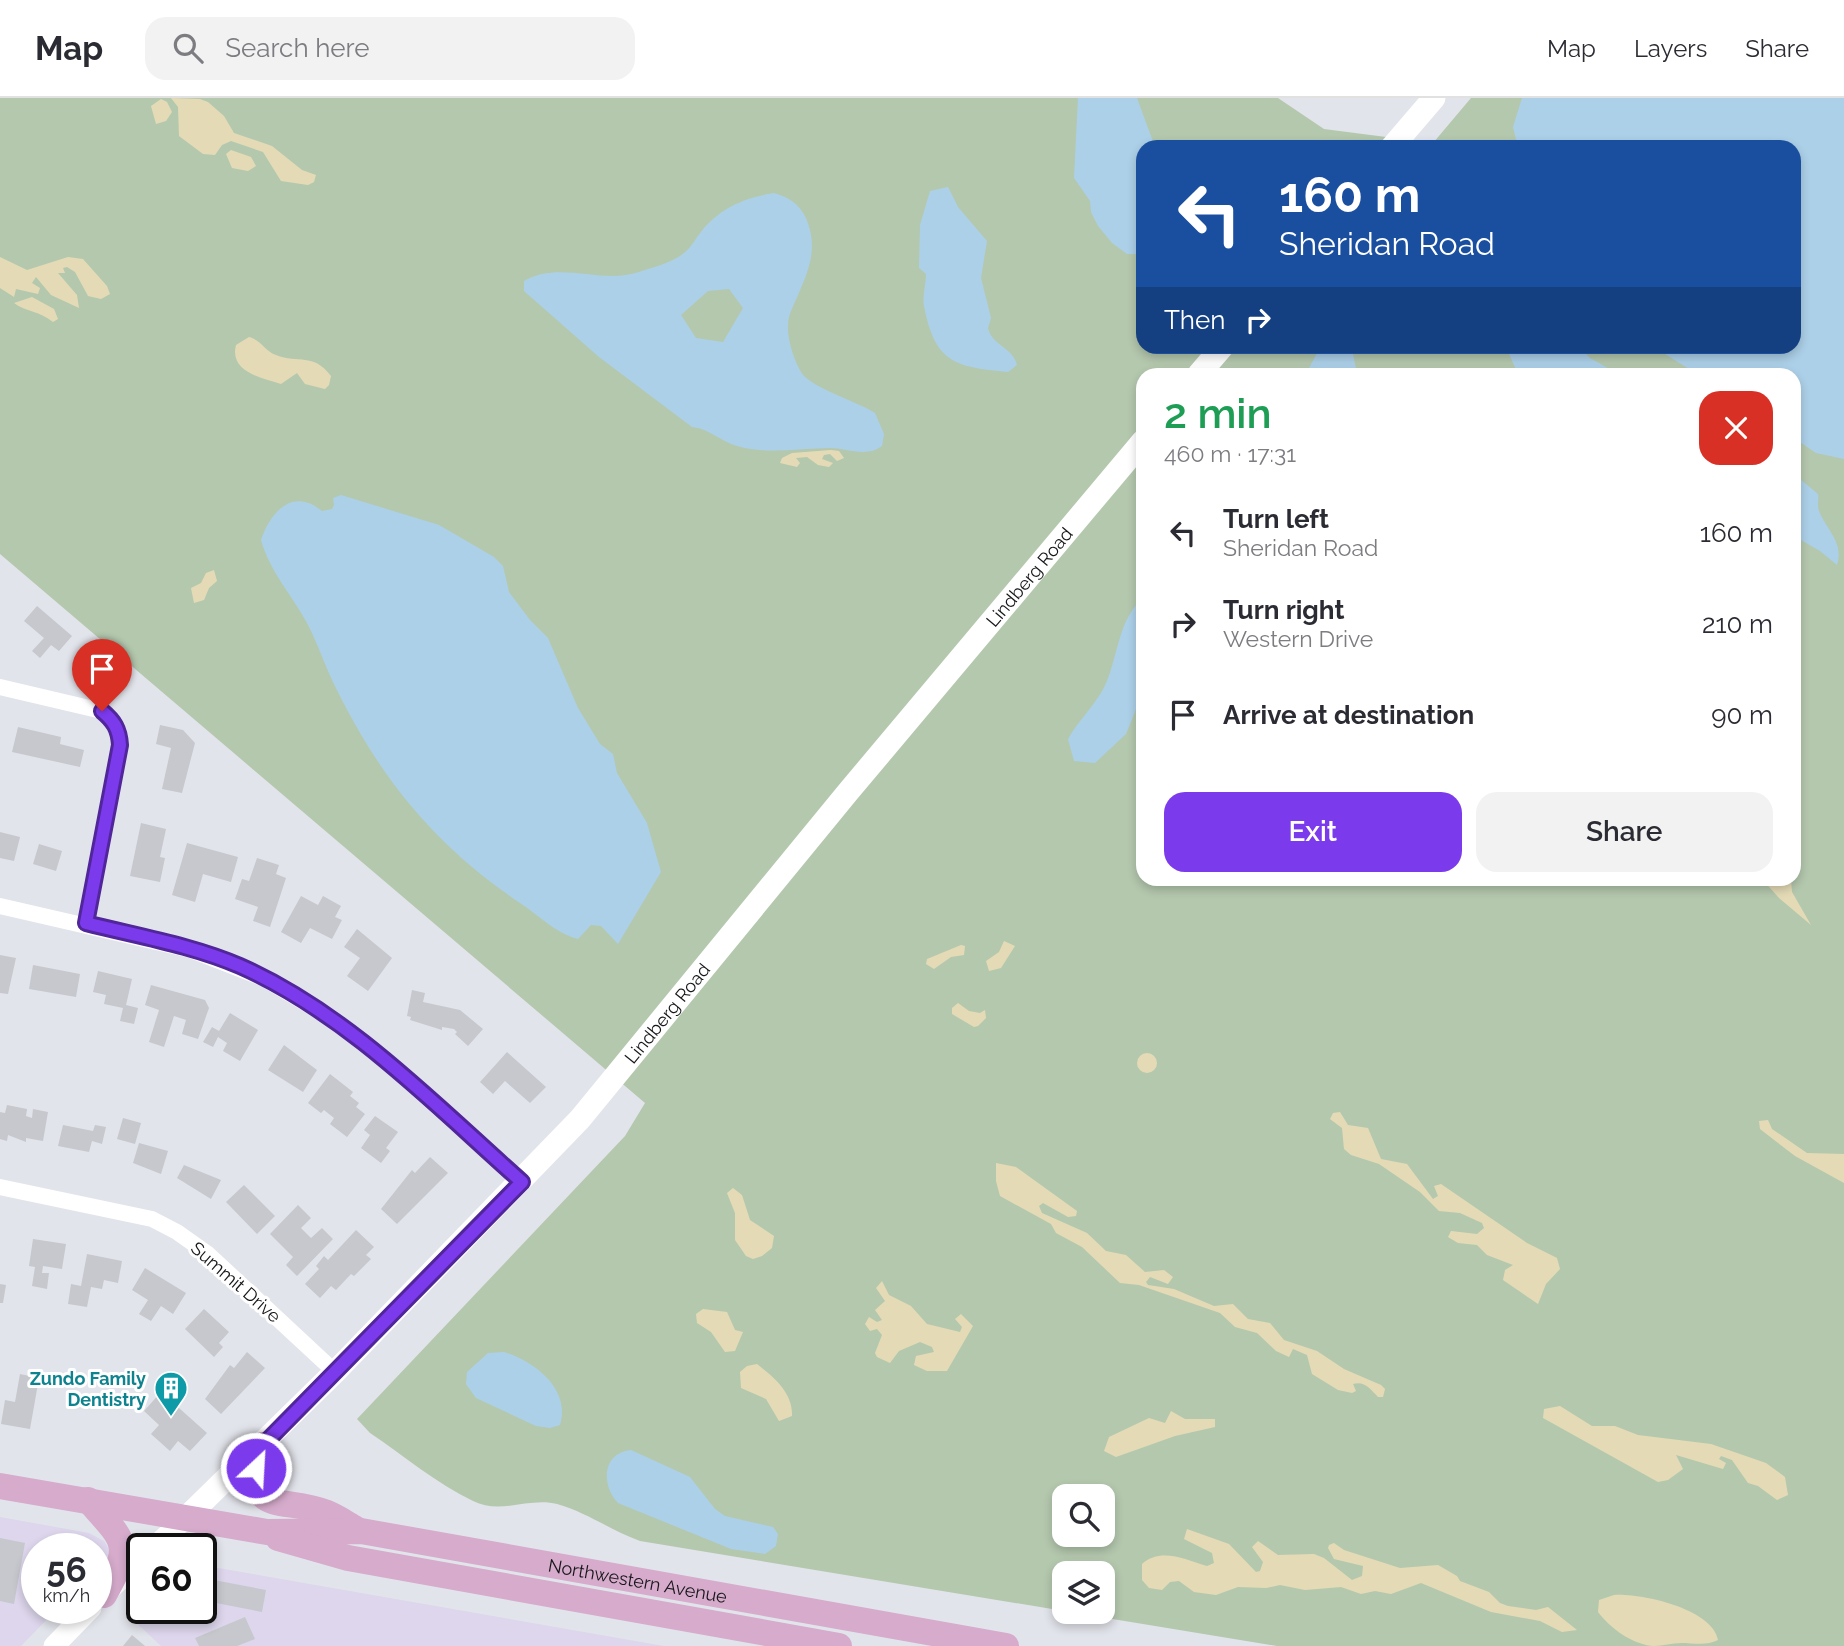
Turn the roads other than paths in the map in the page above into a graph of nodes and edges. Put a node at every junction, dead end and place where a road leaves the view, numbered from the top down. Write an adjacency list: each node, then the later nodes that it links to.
1 (1434, 98): 2 (main road)
2 (1398, 140)
3 (1216, 354): 4 (main road)
4 (1204, 368)
5 (1136, 449): 9 (main road, Lindberg Road)
6 (0, 687): 8 (street)
7 (0, 906): 8 (street)
8 (86, 923): 9 (street)
9 (522, 1182): 11 (main road, Lindberg Road)
10 (0, 1187): 11 (street, Summit Drive)
11 (335, 1372): 12 (main road, Lindberg Road)
12 (262, 1446): 15 (main road, Lindberg Road); 16 (main road)
13 (0, 1486): 14 (main road, Northwestern Avenue)
14 (88, 1500): 15 (main road, Northwestern Avenue); 20 (main road)
15 (187, 1516): 17 (main road, Northwestern Avenue); 18 (street, Lindberg Road)
16 (361, 1531): 17 (main road, Northwestern Avenue); 22 (main road, Northwestern Avenue)
17 (267, 1532): 24 (main road, Northwestern Avenue)
18 (169, 1533)
19 (126, 1574): 21 (street)
20 (112, 1579)
21 (112, 1588)
22 (810, 1612): 24 (street); 27 (main road, Northwestern Avenue)
23 (76, 1624): 25 (street)
24 (804, 1643): 26 (main road, Northwestern Avenue)
25 (54, 1646)
26 (839, 1646)
27 (1006, 1646)

